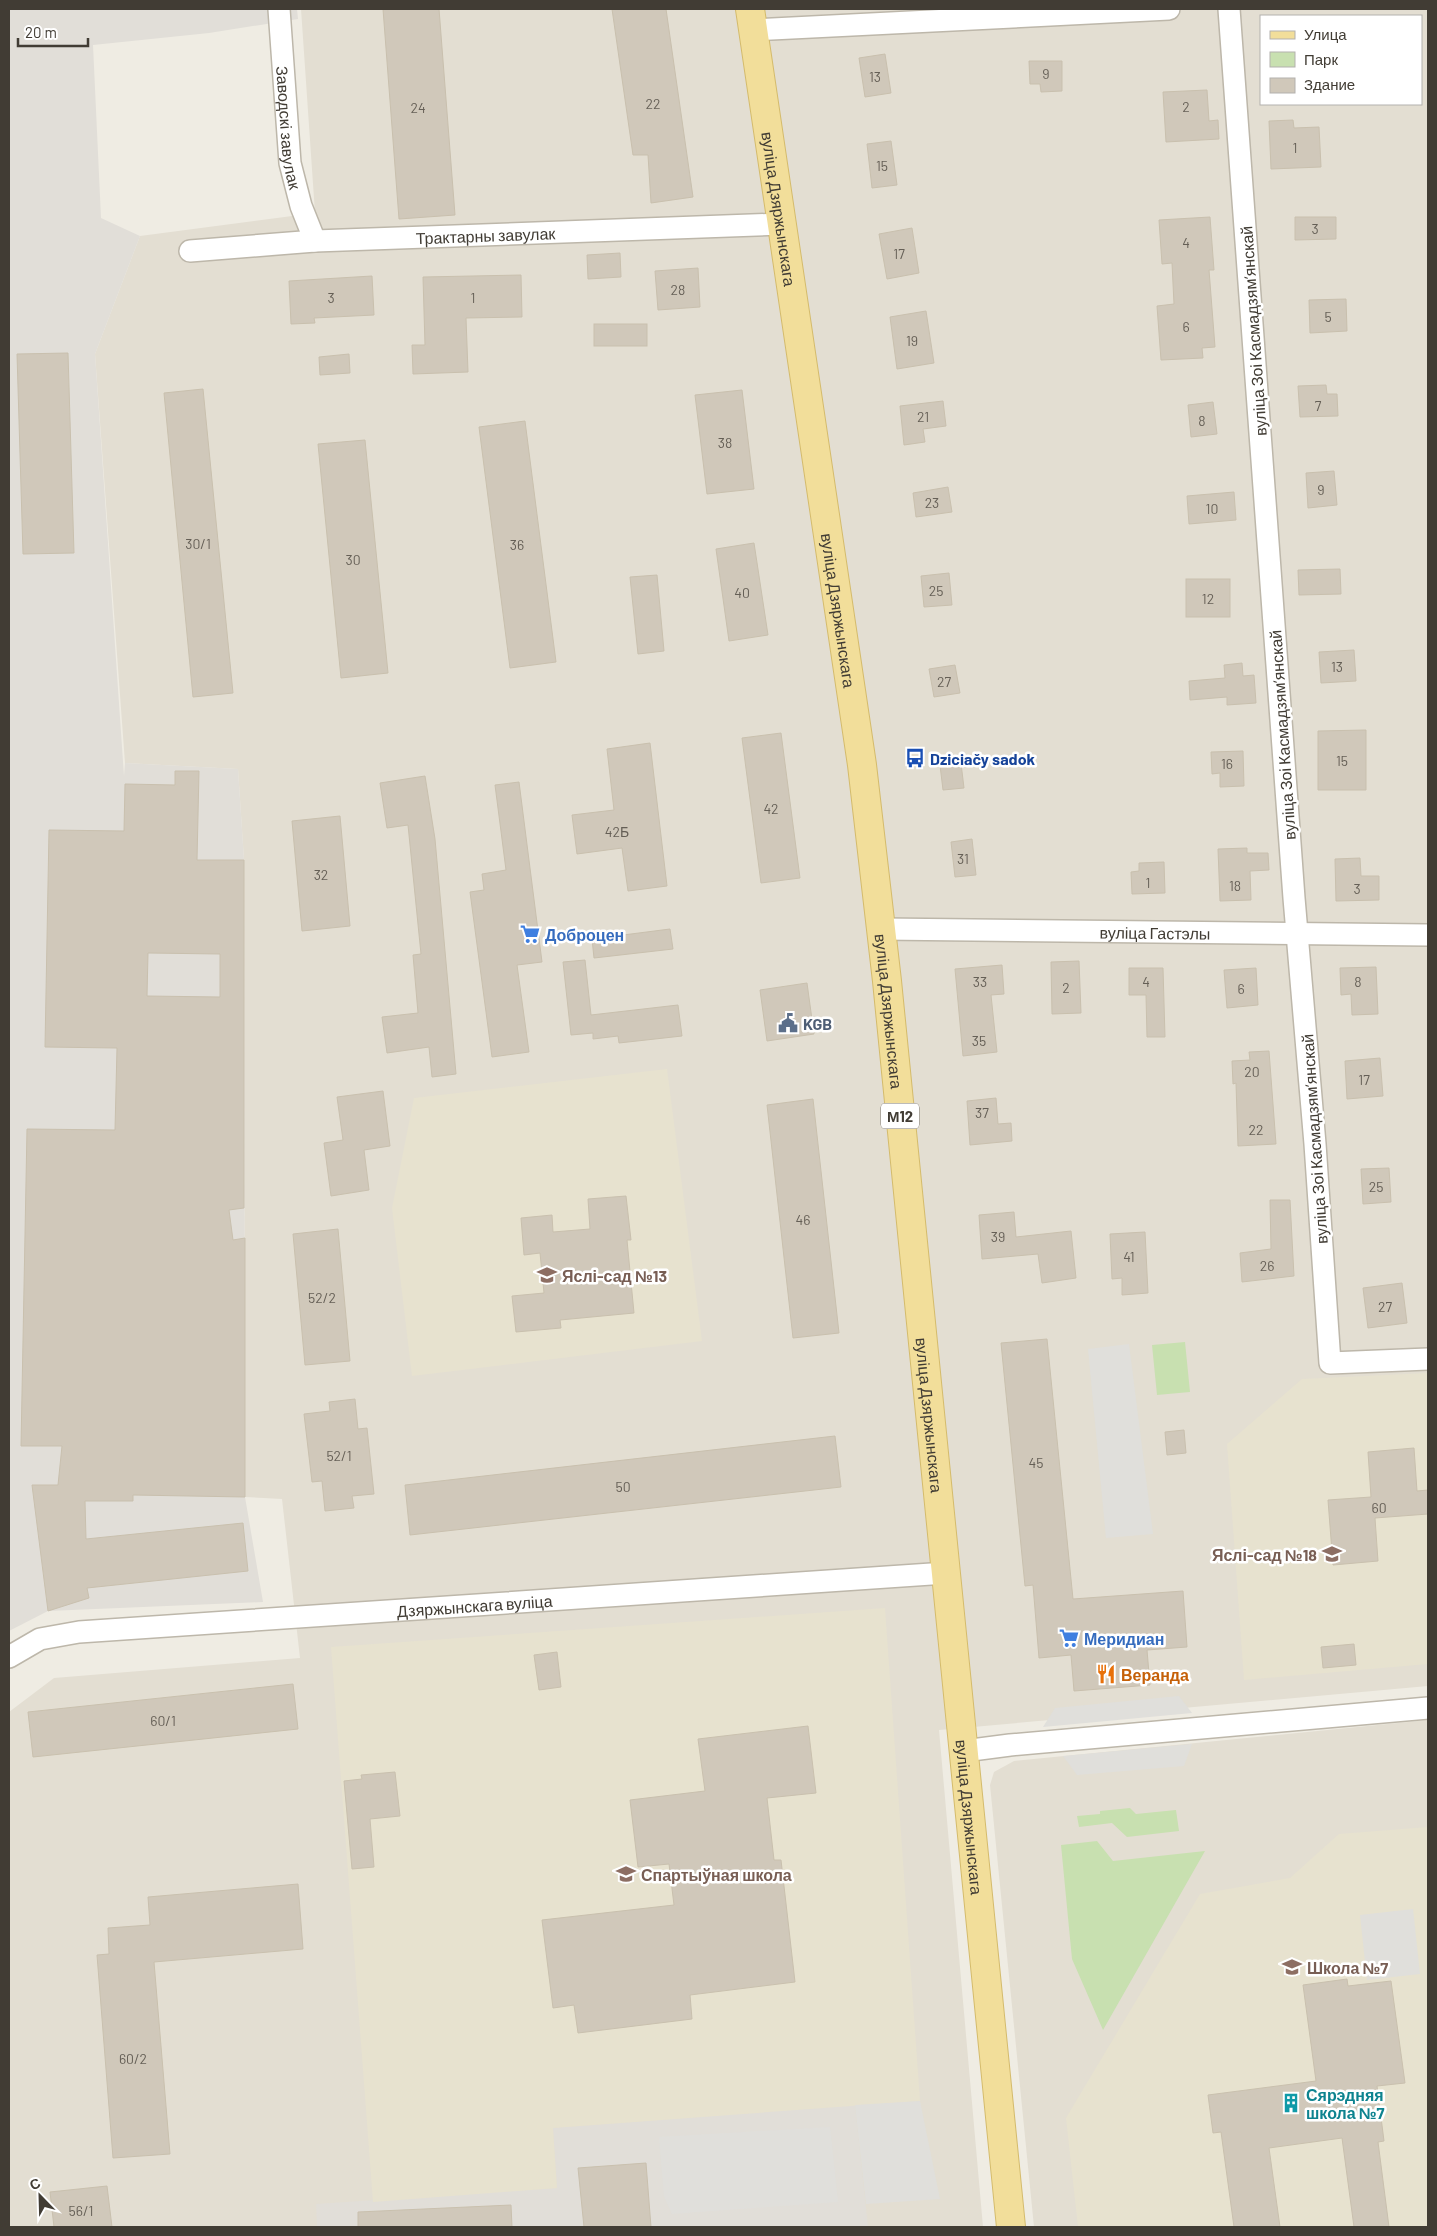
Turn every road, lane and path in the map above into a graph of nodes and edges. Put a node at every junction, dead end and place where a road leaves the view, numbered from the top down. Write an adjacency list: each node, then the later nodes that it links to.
1 (279, 9): 6 (street, Заводскі завулак)
2 (1169, 9): 4 (street)
3 (1229, 9): 9 (street, вуліца Зоі Касмадзямʼянскай)
4 (752, 19): 5 (main road, вуліца Дзяржынскага / М12)
5 (781, 224): 6 (street, Трактарны завулак); 8 (main road, вуліца Дзяржынскага / М12)
6 (314, 241): 7 (street, Трактарны завулак)
7 (190, 251)
8 (881, 929): 9 (street, вуліца Гастэлы); 12 (main road, вуліца Дзяржынскага / М12)
9 (1296, 934): 10 (street, вуліца Гастэлы); 11 (street, вуліца Зоі Касмадзямʼянскай)
10 (1428, 935)
11 (1428, 1358)
12 (946, 1573): 13 (street, Дзяржынскага вуліца); 15 (main road, вуліца Дзяржынскага / М12)
13 (9, 1657)
14 (1428, 1708): 15 (street)
15 (964, 1751): 16 (main road, вуліца Дзяржынскага / М12)
16 (1011, 2227)

